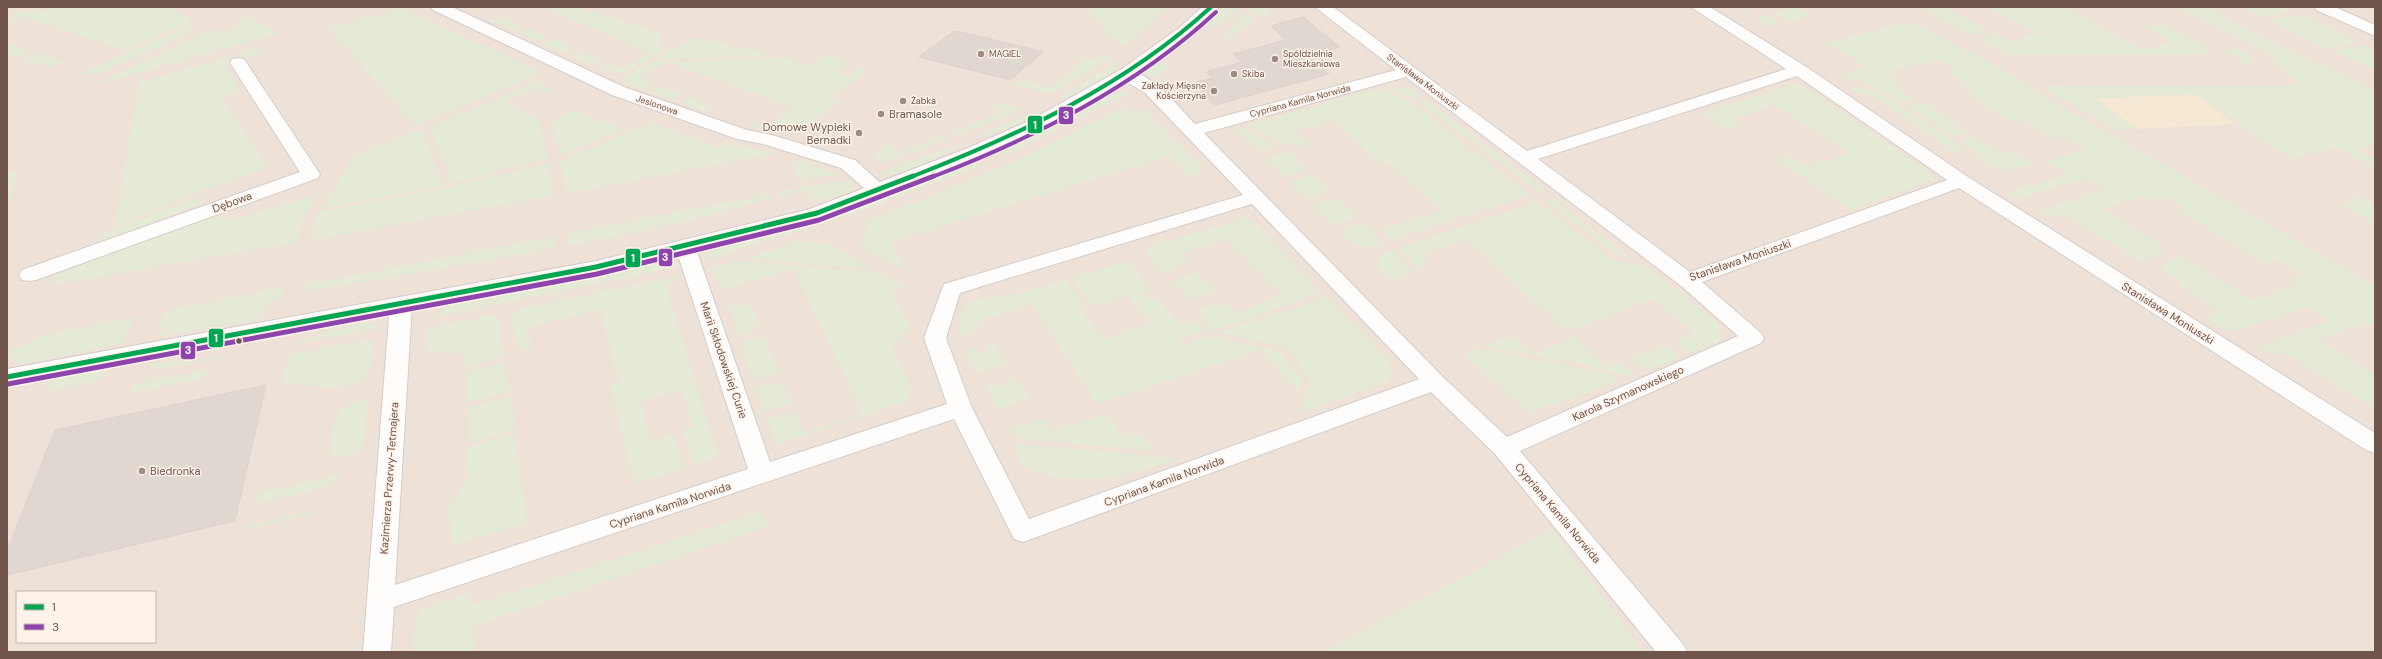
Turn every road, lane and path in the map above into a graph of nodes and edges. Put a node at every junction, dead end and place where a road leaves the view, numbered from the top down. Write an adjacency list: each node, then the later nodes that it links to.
1 (439, 7): 14 (street, Jesionowa)
2 (1211, 7): 10 (street)
3 (1323, 7): 9 (street, Stanisława Moniuszki)
4 (1699, 7): 8 (street, Stanisława Moniuszki)
5 (2322, 7): 6 (street)
6 (2375, 32)
7 (238, 63): 17 (street, Dębowa)
8 (1799, 70): 12 (street); 13 (street, Stanisława Moniuszki)
9 (1410, 72): 11 (street, Cypriana Kamila Norwida); 12 (street, Stanisława Moniuszki)
10 (1126, 74): 11 (street, Cypriana Kamila Norwida); 14 (street)
11 (1191, 131): 15 (street, Cypriana Kamila Norwida)
12 (1524, 158): 18 (street, Stanisława Moniuszki)
13 (1961, 181): 18 (street, Stanisława Moniuszki); 23 (street, Stanisława Moniuszki)
14 (878, 190): 16 (street)
15 (1256, 197): 21 (street, Cypriana Kamila Norwida); 22 (street, Cypriana Kamila Norwida)
16 (685, 246): 19 (street); 25 (street, Marii Skłodowskiej Curie)
17 (29, 275)
18 (1687, 280): 24 (street, Karola Szymanowskiego)
19 (401, 304): 20 (street); 26 (street, Kazimierza Przerwy-Tetmajera)
20 (7, 377)
21 (1435, 382): 22 (street, Cypriana Kamila Norwida); 24 (street, Cypriana Kamila Norwida)
22 (960, 408): 25 (street, Cypriana Kamila Norwida)
23 (2375, 444)
24 (1504, 448): 28 (street, Cypriana Kamila Norwida)
25 (762, 474): 26 (street, Cypriana Kamila Norwida)
26 (380, 601): 27 (street, Kazimierza Przerwy-Tetmajera)
27 (377, 652)
28 (1673, 652)

